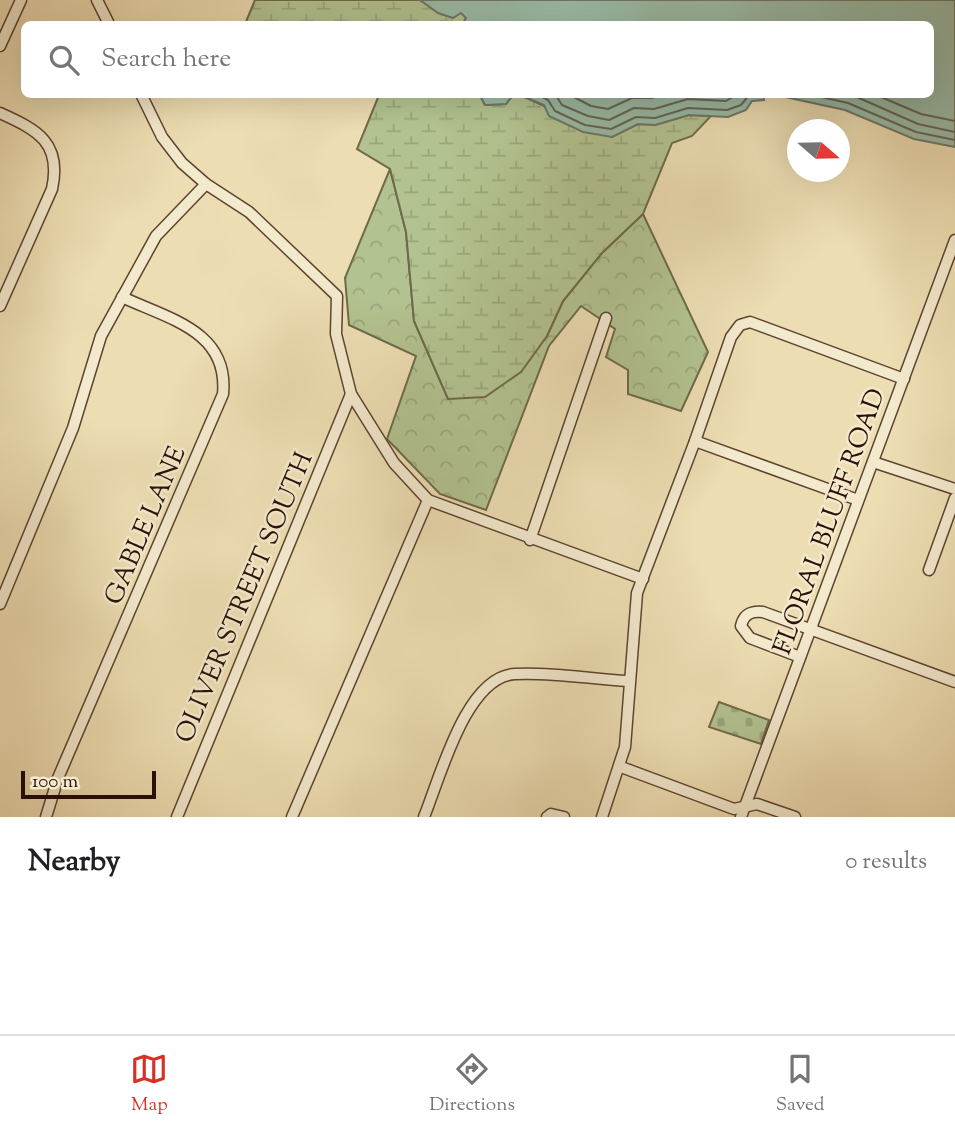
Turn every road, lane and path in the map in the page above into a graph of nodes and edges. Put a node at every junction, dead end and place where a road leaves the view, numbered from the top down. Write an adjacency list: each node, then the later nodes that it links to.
1 (21, 0): 4 (street)
2 (97, 0): 3 (street)
3 (107, 21)
4 (0, 46)
5 (143, 98): 7 (street)
6 (0, 113): 10 (street)
7 (206, 184): 9 (street); 13 (street)
8 (955, 240): 12 (street, FLORAL BLUFF ROAD)
9 (122, 297): 23 (street); 30 (street, GABLE LANE)
10 (0, 306)
11 (606, 318): 20 (street)
12 (904, 379): 14 (street); 15 (street, FLORAL BLUFF ROAD)
13 (351, 394): 19 (street); 31 (street, OLIVER STREET SOUTH)
14 (695, 441): 18 (street); 22 (street)
15 (873, 462): 16 (street); 18 (street, FLORAL BLUFF ROAD)
16 (955, 489)
17 (955, 498): 21 (street)
18 (858, 499): 24 (street, FLORAL BLUFF ROAD)
19 (428, 500): 20 (street); 32 (street)
20 (530, 540): 22 (street)
21 (929, 569)
22 (643, 579): 26 (street)
23 (0, 604)
24 (809, 631): 25 (street, FLORAL BLUFF ROAD); 25 (street); 27 (street)
25 (800, 657): 29 (street, FLORAL BLUFF ROAD)
26 (628, 681): 28 (street); 33 (street)
27 (955, 682)
28 (621, 767): 29 (street); 36 (street)
29 (745, 806): 37 (street, FLORAL BLUFF ROAD); 38 (street)
30 (46, 817)
31 (177, 817)
32 (292, 817)
33 (424, 817)
34 (547, 817): 35 (street)
35 (564, 817)
36 (602, 817)
37 (741, 817)
38 (795, 817)

